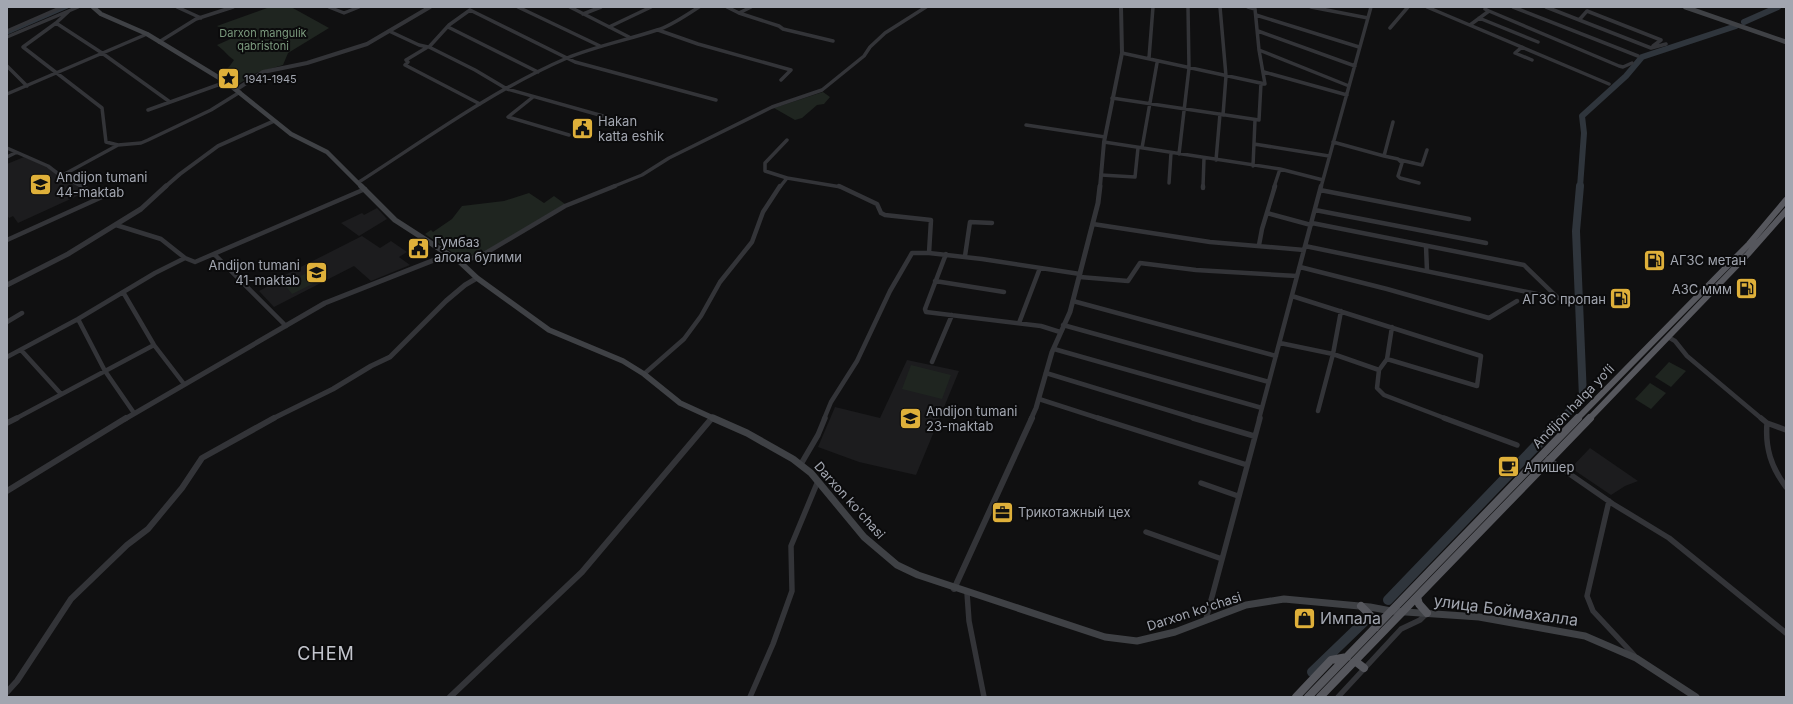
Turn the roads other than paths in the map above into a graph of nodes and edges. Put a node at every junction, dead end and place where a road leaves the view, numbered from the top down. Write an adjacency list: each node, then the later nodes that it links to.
1 (62, 7): 48 (street)
2 (78, 7): 33 (street)
3 (92, 7): 51 (main road, Darxon ko'chasi)
4 (177, 7): 38 (street)
5 (233, 7): 38 (street)
6 (329, 7): 7 (street)
7 (359, 7)
8 (430, 7): 49 (street)
9 (473, 7): 32 (street)
10 (518, 7): 59 (street)
11 (570, 7): 36 (street)
12 (601, 7): 36 (street)
13 (651, 7): 45 (street)
14 (699, 7): 47 (street)
15 (727, 7): 35 (street)
16 (751, 7): 35 (street)
17 (926, 7): 154 (street)
18 (1121, 7): 66 (street)
19 (1153, 7): 69 (street)
20 (1188, 7): 75 (street)
21 (1220, 7): 79 (street)
22 (1248, 7): 37 (street)
23 (1311, 7): 31 (street)
24 (1371, 7): 39 (street)
25 (1408, 7): 46 (street)
26 (1427, 7): 43 (street)
27 (1486, 7): 34 (street)
28 (1513, 7): 67 (street)
29 (1546, 7): 41 (street)
30 (1685, 7): 57 (main road)
31 (1320, 8): 39 (street)
32 (470, 10): 44 (street); 68 (street)
33 (69, 11): 42 (street); 52 (street)
34 (1489, 11): 40 (street); 71 (street)
35 (739, 13): 54 (street)
36 (583, 14): 45 (street)
37 (1256, 15): 50 (street); 61 (street)
38 (201, 18): 55 (street)
39 (1368, 18): 61 (street)
40 (1479, 18): 43 (street); 56 (street)
41 (1579, 20): 63 (street); 63 (street)
42 (56, 23): 65 (street); 78 (street)
43 (1470, 25): 62 (street)
44 (448, 27): 60 (street); 76 (street)
45 (609, 27): 53 (street)
46 (1390, 28)
47 (658, 30): 53 (street); 80 (street)
48 (7, 31)
49 (389, 31): 60 (street); 87 (street)
50 (1258, 31): 64 (street); 74 (street)
51 (147, 34): 55 (main road, Darxon ko'chasi); 65 (street)
52 (7, 37)
53 (629, 37): 59 (street)
54 (833, 41)
55 (159, 42): 81 (main road, Darxon ko'chasi)
56 (1538, 42)
57 (1786, 42)
58 (1666, 44): 63 (street)
59 (600, 46): 68 (street)
60 (428, 47): 86 (street); 95 (street)
61 (1360, 47): 74 (street)
62 (1522, 48): 70 (street); 83 (street)
63 (1652, 48)
64 (1259, 50): 77 (street); 85 (street)
65 (102, 53): 78 (street); 93 (street)
66 (1122, 53): 69 (street); 91 (street)
67 (1638, 56)
68 (568, 58): 76 (street); 92 (street)
69 (1149, 58): 75 (street)
70 (1532, 60)
71 (1632, 63)
72 (1157, 64): 94 (street)
73 (7, 66): 84 (street)
74 (1354, 66): 85 (street)
75 (1189, 68): 79 (street); 96 (street)
76 (538, 72): 86 (street)
77 (1264, 72): 82 (street); 89 (street)
78 (55, 73): 84 (street); 109 (street)
79 (1226, 76): 82 (street); 98 (street)
80 (781, 80)
81 (226, 82): 87 (main road, Darxon ko'chasi); 93 (street)
82 (1261, 83): 100 (street)
83 (1609, 84)
84 (27, 86): 88 (street)
85 (1349, 86): 89 (street)
86 (507, 89): 90 (street); 95 (street)
87 (239, 91): 101 (main road, Darxon ko'chasi); 109 (street)
88 (7, 94)
89 (1347, 95): 107 (street)
90 (533, 97): 99 (street); 104 (street)
91 (1112, 98): 94 (street); 105 (street)
92 (716, 100)
93 (170, 102): 97 (street)
94 (1150, 103): 96 (street); 111 (street)
95 (480, 104): 128 (street)
96 (1185, 109): 98 (street); 115 (street)
97 (148, 110)
98 (1221, 114): 100 (street); 121 (street)
99 (603, 116)
100 (1255, 120): 108 (street)
101 (274, 121): 128 (main road, Darxon ko'chasi); 142 (street)
102 (1394, 122): 117 (street)
103 (1026, 125): 105 (street)
104 (569, 135)
105 (1104, 139): 111 (street); 124 (street)
106 (787, 140): 126 (street)
107 (1333, 142): 116 (street); 117 (street)
108 (1254, 144): 116 (street); 122 (street)
109 (118, 145): 125 (street)
110 (7, 148): 113 (street)
111 (1140, 148): 114 (street); 124 (street)
112 (1427, 150): 120 (street)
113 (15, 153): 118 (street); 125 (street)
114 (1171, 153): 115 (street); 129 (street)
115 (1179, 154): 119 (street)
116 (1329, 156): 127 (street)
117 (1384, 156): 120 (street)
118 (7, 157)
119 (1204, 158): 121 (street); 131 (street)
120 (1398, 159): 130 (street)
121 (1216, 160): 122 (street)
122 (1253, 166): 123 (street)
123 (1280, 169): 127 (street); 137 (street)
124 (1101, 175): 140 (street)
125 (61, 176): 143 (street)
126 (787, 178): 148 (street); 193 (street)
127 (1324, 180): 133 (street)
128 (359, 182): 132 (main road, Darxon ko'chasi)
129 (1169, 183)
130 (1419, 183)
131 (1203, 188)
132 (365, 190): 149 (street); 151 (main road, Darxon ko'chasi)
133 (1320, 190): 135 (street); 138 (street)
134 (1786, 200): 222 (highway, Andijon halqa yo‘li)
135 (1315, 210): 141 (street); 144 (street)
136 (1786, 210): 180 (highway, Andijon halqa yo‘li)
137 (1267, 213): 141 (street); 145 (street)
138 (1469, 219)
139 (992, 223): 152 (street)
140 (1093, 224): 145 (street); 158 (street)
141 (1311, 224): 146 (street); 147 (street)
142 (116, 225): 153 (street); 162 (street)
143 (7, 240)
144 (1486, 243)
145 (1259, 246): 147 (street)
146 (1426, 246): 157 (street); 166 (street)
147 (1305, 248): 155 (street); 157 (street)
148 (929, 253): 150 (street); 208 (street)
149 (214, 254): 153 (street); 177 (street)
150 (946, 254): 152 (street); 161 (street)
151 (447, 255): 154 (main road, Darxon ko'chasi); 177 (street)
152 (965, 256): 156 (street)
153 (185, 258): 163 (street)
154 (460, 262): 160 (main road, Darxon ko'chasi)
155 (1300, 267): 159 (street); 167 (street)
156 (1040, 268): 158 (street); 175 (street)
157 (1427, 271): 166 (street)
158 (1080, 275): 159 (street); 169 (street)
159 (1297, 276): 165 (street)
160 (477, 278): 193 (main road, Darxon ko'chasi); 231 (street)
161 (934, 281): 164 (street); 172 (street)
162 (7, 285)
163 (123, 292): 173 (street); 182 (street)
164 (1004, 292)
165 (1292, 296): 170 (street); 181 (street)
166 (1558, 298): 168 (street)
167 (1517, 301)
168 (1572, 301)
169 (1073, 302): 176 (street); 186 (street)
170 (1341, 311): 178 (street); 185 (street)
171 (22, 314): 174 (street)
172 (952, 315): 175 (street); 189 (street)
173 (78, 319): 184 (street); 190 (street)
174 (7, 322)
175 (1019, 323): 179 (street)
176 (1064, 325): 179 (street); 194 (street)
177 (286, 326): 195 (street)
178 (1392, 327): 188 (street); 188 (street)
179 (1060, 332): 183 (street)
180 (1668, 337): 203 (street); 207 (highway, Andijon halqa yo‘li)
181 (1280, 343): 185 (street); 186 (street)
182 (154, 345): 190 (street); 195 (street)
183 (1054, 348): 192 (street); 198 (street)
184 (21, 350): 187 (street); 196 (street)
185 (1333, 354): 191 (street); 199 (street)
186 (1276, 356): 194 (street)
187 (7, 357)
188 (1387, 359): 191 (street)
189 (932, 362)
190 (105, 370): 196 (street); 200 (street)
191 (1379, 370): 206 (street)
192 (1046, 373): 197 (street); 205 (street)
193 (644, 374): 201 (main road, Darxon ko'chasi)
194 (1269, 382): 198 (street)
195 (184, 384): 200 (street)
196 (61, 394): 202 (street)
197 (1039, 399): 209 (street); 218 (street)
198 (1262, 408): 205 (street)
199 (1318, 411)
200 (134, 413): 213 (street)
201 (712, 418): 208 (main road, Darxon ko'chasi); 232 (street)
202 (7, 423)
203 (1767, 423): 204 (street); 212 (street)
204 (1786, 430)
205 (1254, 436): 209 (street)
206 (1517, 445)
207 (1548, 459): 215 (street); 220 (highway, Andijon halqa yo‘li)
208 (800, 464): 210 (main road, Darxon ko'chasi)
209 (1247, 466): 214 (street)
210 (818, 481): 218 (main road, Darxon ko'chasi); 233 (street)
211 (1201, 483): 214 (street)
212 (1786, 487)
213 (7, 491)
214 (1238, 496): 217 (street)
215 (1609, 501): 227 (street); 228 (street)
216 (1146, 532): 217 (street)
217 (1222, 560): 225 (street)
218 (954, 589): 219 (main road, Darxon ko'chasi)
219 (967, 593): 225 (main road, Darxon ko'chasi); 234 (street)
220 (1417, 597): 223 (highway, Andijon halqa yo‘li); 224 (highway)
221 (1361, 606): 222 (main road, Darxon ko'chasi); 225 (main road, Darxon ko'chasi); 226 (highway)
222 (1391, 611): 223 (main road, улица Боймахалла); 226 (highway, Andijon halqa yo‘li)
223 (1403, 612): 224 (main road, улица Боймахалла); 229 (highway, Andijon halqa yo‘li)
224 (1427, 613): 228 (main road, улица Боймахалла); 230 (street)
225 (1206, 619)
226 (1375, 628): 229 (highway, Andijon halqa yo‘li)
227 (1786, 632)
228 (1636, 658): 239 (main road, улица Боймахалла)
229 (1351, 659): 230 (highway); 235 (highway); 236 (highway, Andijon halqa yo‘li); 237 (highway, Andijon halqa yo‘li)
230 (1364, 668): 238 (street)
231 (7, 692)
232 (450, 697)
233 (750, 697)
234 (984, 697)
235 (1296, 697)
236 (1308, 697)
237 (1320, 697)
238 (1338, 697)
239 (1696, 697)

